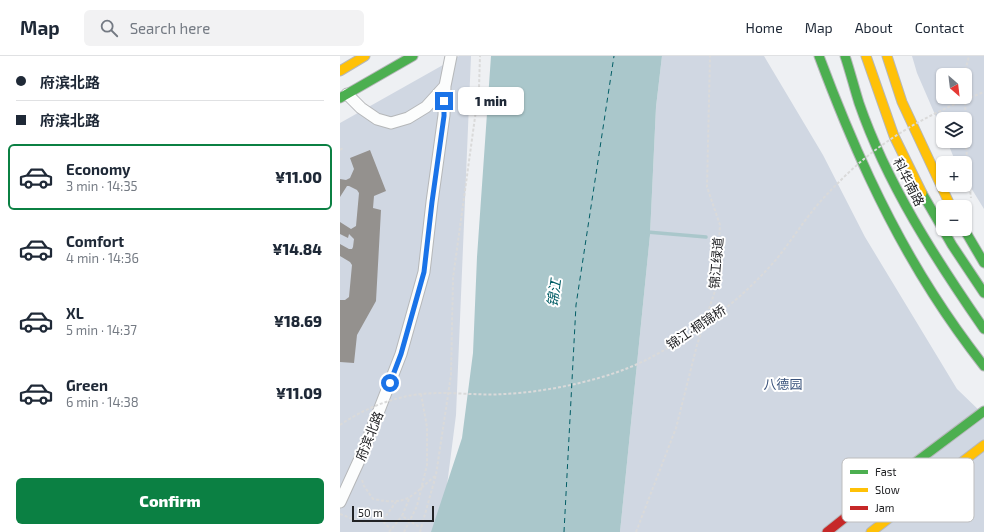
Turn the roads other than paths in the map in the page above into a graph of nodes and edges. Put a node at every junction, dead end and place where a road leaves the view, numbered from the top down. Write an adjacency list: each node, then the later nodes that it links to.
1 (413, 56): 10 (main road)
2 (451, 56): 9 (street, 府滨北路)
3 (820, 56): 18 (main road)
4 (845, 56): 17 (main road, 科华南路)
5 (866, 56): 12 (main road, 科华南路)
6 (887, 56): 11 (main road)
7 (362, 58): 8 (main road)
8 (340, 72)
9 (445, 86): 10 (street); 23 (street, 府滨北路)
10 (344, 96)
11 (902, 102): 12 (main road); 13 (main road)
12 (905, 161): 16 (main road, 科华南路)
13 (948, 200)
14 (968, 236): 15 (main road)
15 (984, 262)
16 (984, 292)
17 (984, 329)
18 (984, 366)
19 (984, 411): 21 (main road)
20 (984, 445): 22 (main road)
21 (920, 458)
22 (967, 458)
23 (340, 502)
24 (842, 520): 26 (main road)
25 (884, 522): 27 (main road)
26 (827, 532)
27 (871, 532)

